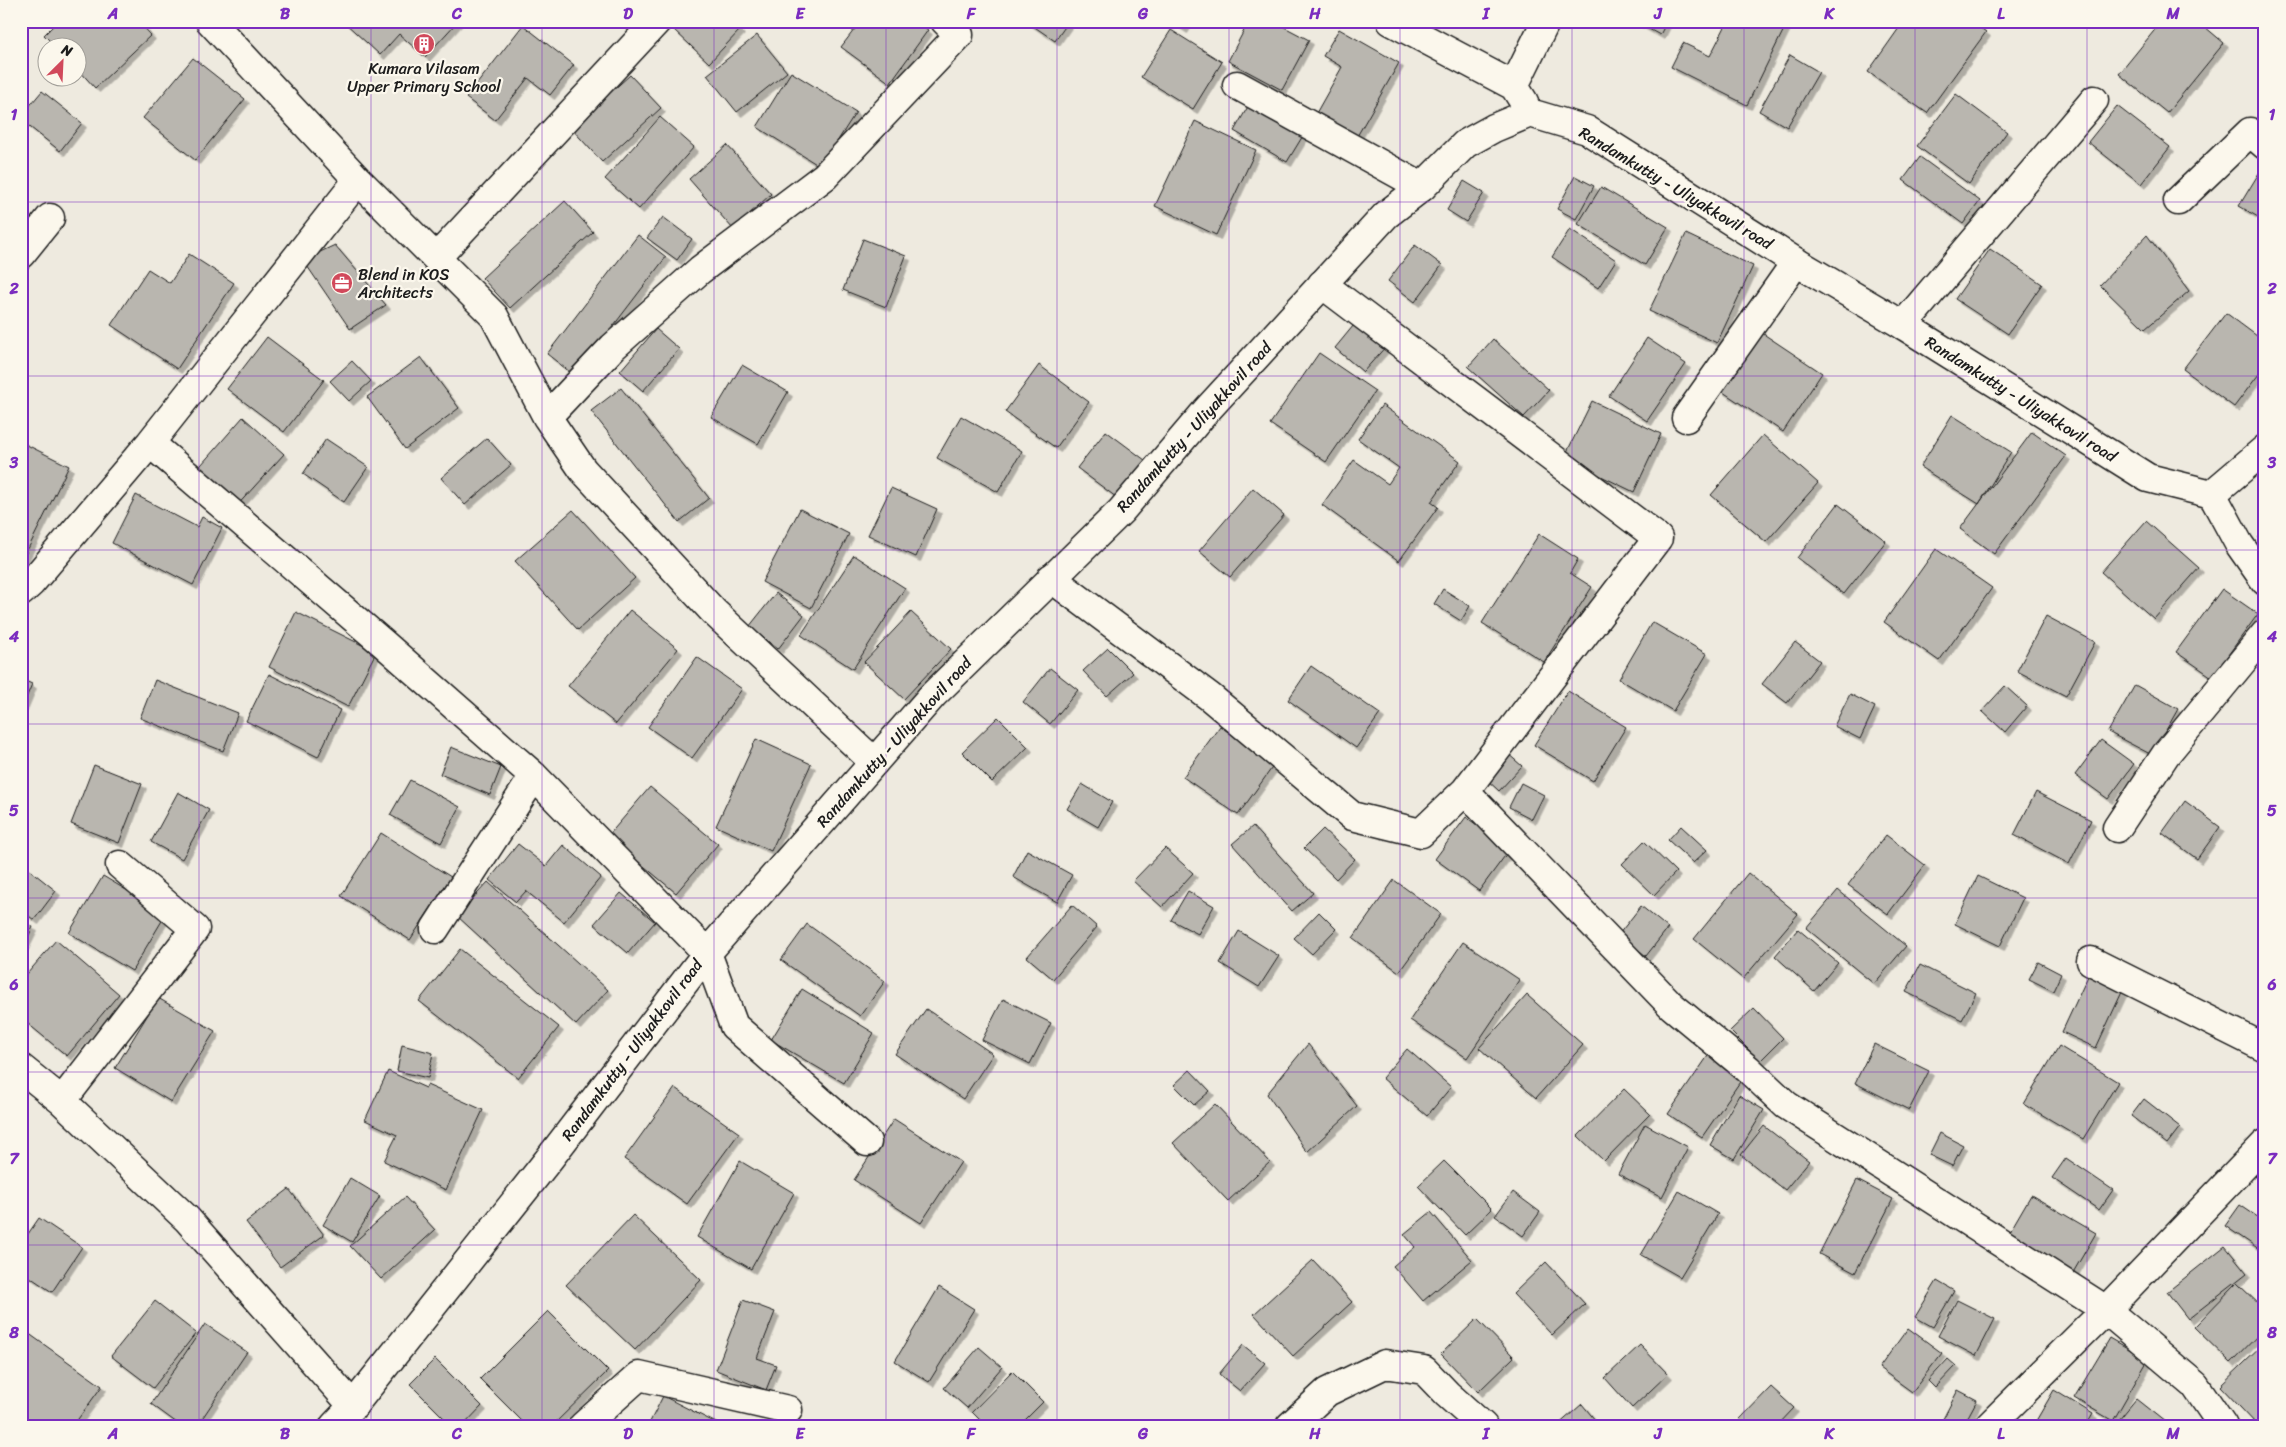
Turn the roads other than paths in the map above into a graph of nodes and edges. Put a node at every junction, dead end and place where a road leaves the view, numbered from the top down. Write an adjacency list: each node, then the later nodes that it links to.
1 (210, 21): 11 (street)
2 (657, 21): 16 (street)
3 (946, 21): 20 (street)
4 (1391, 21): 7 (street)
5 (1546, 21): 7 (street)
6 (1237, 85): 12 (street)
7 (1514, 86): 9 (street)
8 (2094, 100): 19 (street)
9 (1530, 113): 12 (street, Randamkutty - Uliyakkovil road); 17 (street, Randamkutty - Uliyakkovil road)
10 (2265, 146): 13 (street)
11 (358, 180): 16 (street); 22 (street)
12 (1422, 186): 18 (street, Randamkutty - Uliyakkovil road)
13 (2178, 201)
14 (50, 218): 15 (street)
15 (21, 254)
16 (437, 257): 20 (street)
17 (1796, 262): 19 (street, Randamkutty - Uliyakkovil road); 21 (street)
18 (1322, 284): 25 (street, Randamkutty - Uliyakkovil road); 31 (street)
19 (1903, 325): 24 (street, Randamkutty - Uliyakkovil road)
20 (547, 418): 29 (street)
21 (1686, 418)
22 (150, 443): 27 (street); 30 (street)
23 (2265, 449): 24 (street)
24 (2212, 494): 26 (street)
25 (1051, 578): 29 (street, Randamkutty - Uliyakkovil road); 31 (street)
26 (2265, 581)
27 (21, 592)
28 (2265, 634): 32 (street)
29 (874, 762): 35 (street, Randamkutty - Uliyakkovil road)
30 (534, 776): 34 (street); 35 (street)
31 (1465, 791): 42 (street)
32 (2116, 828)
33 (120, 865): 39 (street)
34 (435, 929)
35 (707, 952): 40 (street); 44 (street, Randamkutty - Uliyakkovil road)
36 (2091, 961): 37 (street)
37 (2265, 1048)
38 (21, 1068): 39 (street)
39 (62, 1101): 44 (street)
40 (867, 1142)
41 (2265, 1144): 42 (street)
42 (2106, 1310): 49 (street); 50 (street)
43 (788, 1410): 46 (street)
44 (359, 1416): 45 (street, Randamkutty - Uliyakkovil road)
45 (334, 1426)
46 (583, 1426)
47 (1290, 1426): 48 (street)
48 (1483, 1426)
49 (1989, 1426)
50 (2223, 1426)

